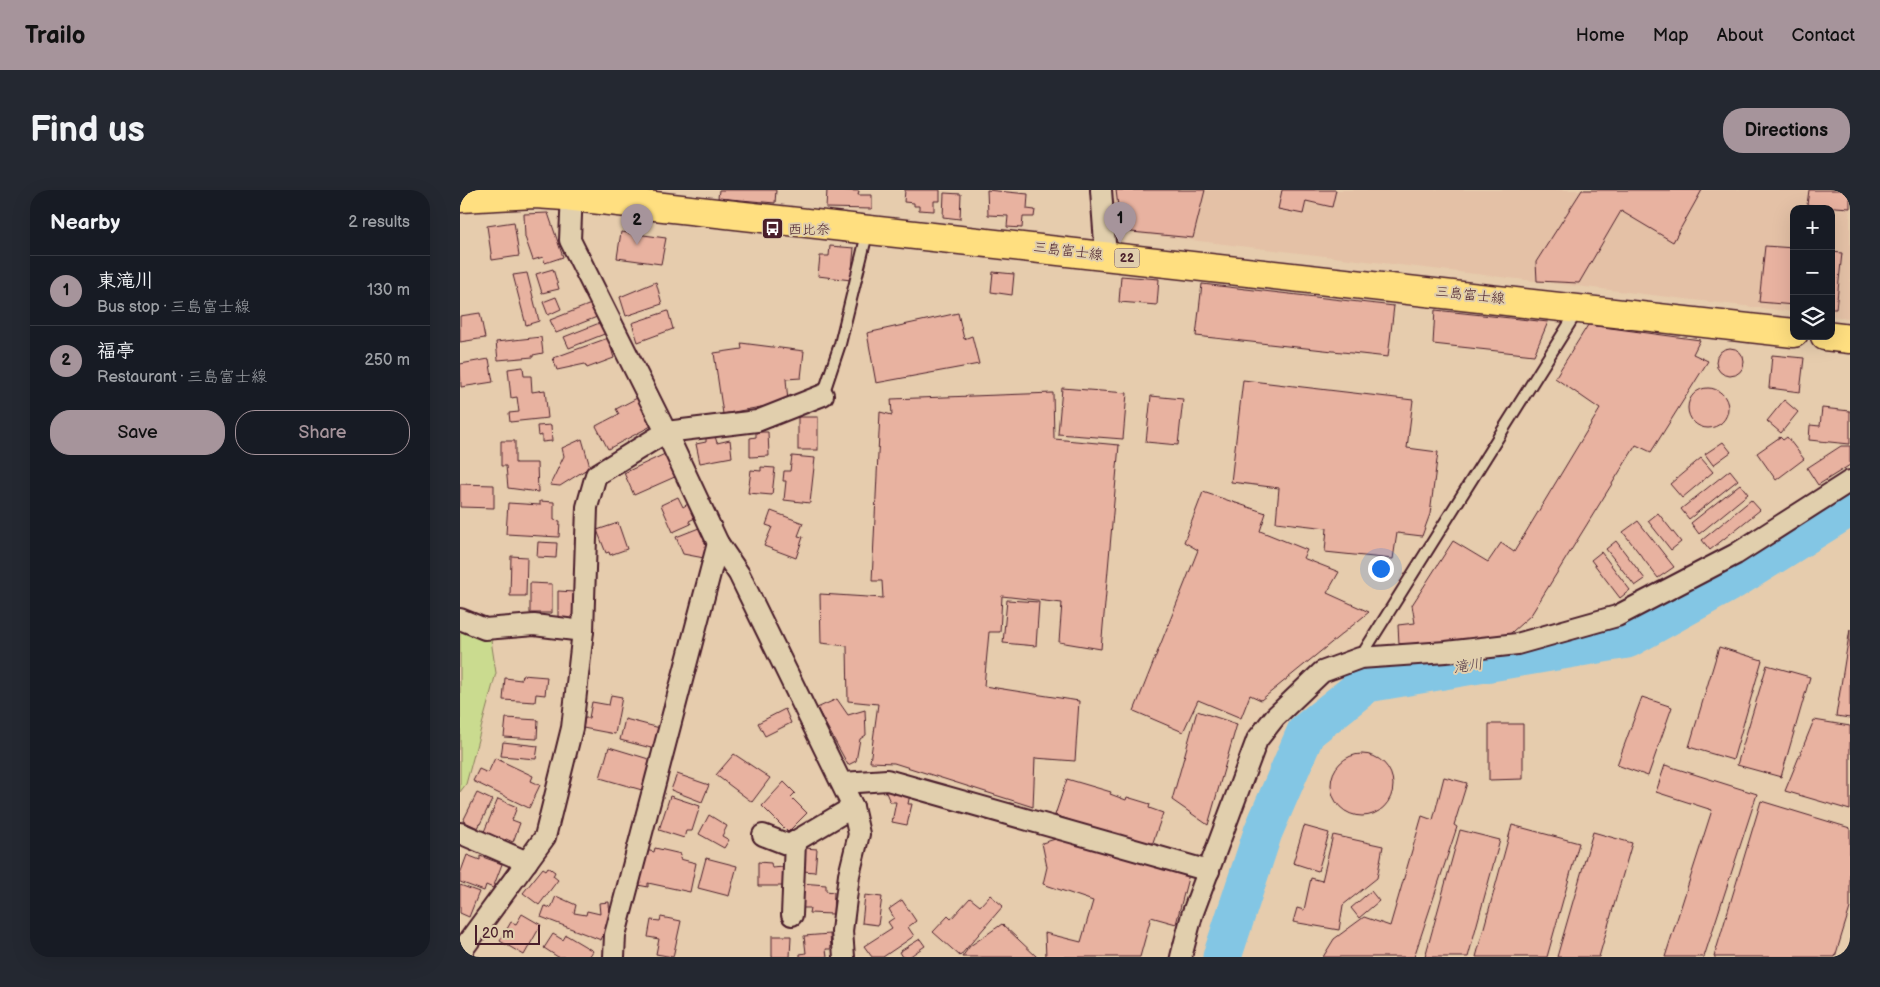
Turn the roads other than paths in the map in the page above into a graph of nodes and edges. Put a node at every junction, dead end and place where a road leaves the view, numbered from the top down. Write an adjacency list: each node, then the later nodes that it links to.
1 (1100, 190): 5 (street)
2 (571, 193): 3 (main road, 三島富士線 / 22); 4 (main road, 三島富士線 / 22); 11 (street)
3 (460, 198)
4 (868, 228): 5 (main road, 三島富士線 / 22); 10 (lane)
5 (1106, 256): 6 (main road, 三島富士線 / 22)
6 (1580, 307): 7 (main road, 三島富士線 / 22); 16 (lane)
7 (1790, 333)
8 (1835, 337): 9 (main road)
9 (1850, 339)
10 (823, 395): 11 (street)
11 (666, 432): 13 (street); 15 (street)
12 (1850, 481): 16 (street)
13 (718, 543): 17 (street); 27 (street)
14 (460, 619): 15 (street)
15 (584, 631): 22 (street)
16 (1360, 658): 23 (street)
17 (843, 783): 18 (street); 23 (street)
18 (853, 807): 21 (street); 28 (street)
19 (460, 832): 22 (street)
20 (763, 835): 21 (street)
21 (795, 842): 24 (street)
22 (527, 862): 25 (street)
23 (1209, 871): 29 (street)
24 (792, 915)
25 (468, 929): 26 (street)
26 (461, 957)
27 (614, 957)
28 (844, 957)
29 (1181, 957)

